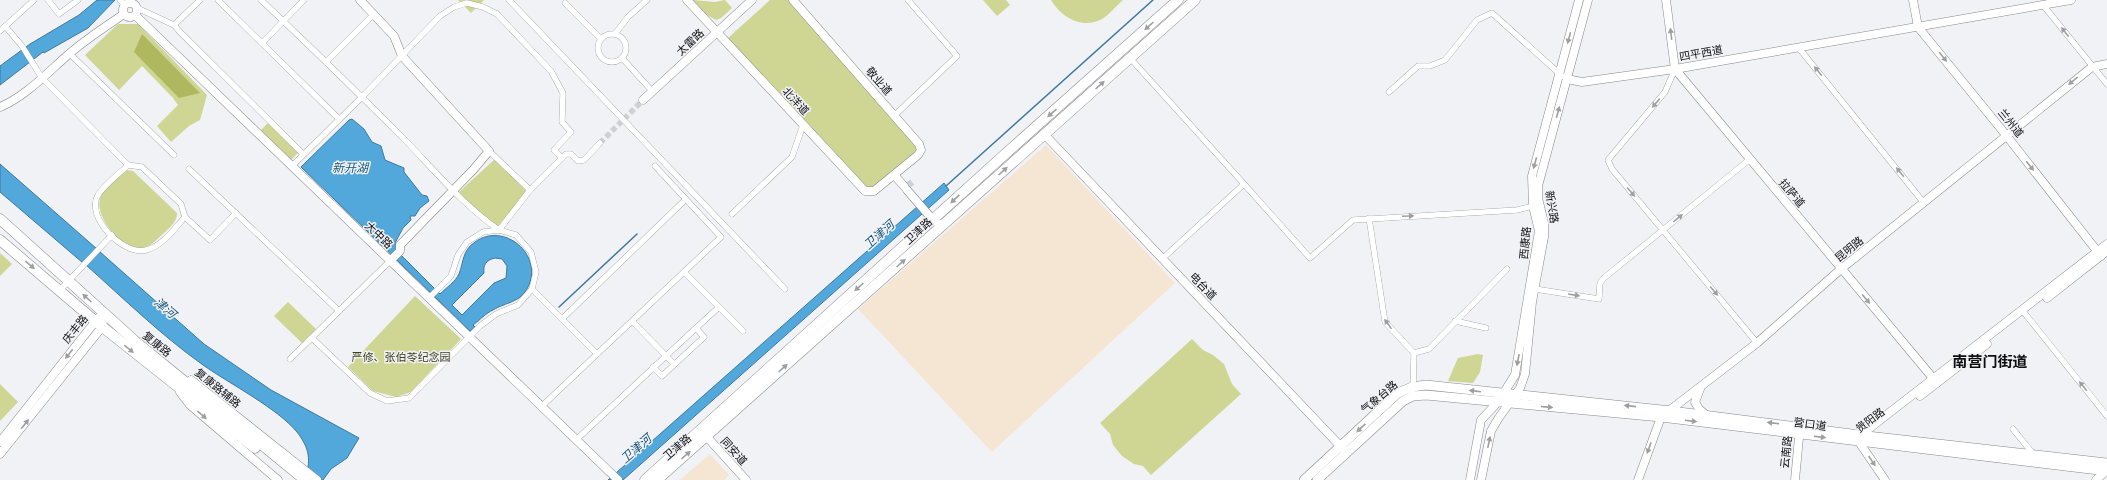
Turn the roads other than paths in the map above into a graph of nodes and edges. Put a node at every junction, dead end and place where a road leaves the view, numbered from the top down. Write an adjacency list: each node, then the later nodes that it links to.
1 (34, 0): 29 (street)
2 (48, 0): 3 (street)
3 (78, 0)
4 (200, 0): 28 (street)
5 (218, 0): 35 (street)
6 (261, 0): 27 (street)
7 (304, 0): 27 (street)
8 (360, 0): 26 (street)
9 (509, 0): 94 (street)
10 (647, 0): 33 (street)
11 (688, 0): 32 (street, 北洋道)
12 (752, 0): 32 (street, 太雷路)
13 (793, 0): 53 (street, 敬业道)
14 (908, 0): 53 (street)
15 (1178, 0): 78 (highway, 卫津路, one-way to 78)
16 (1195, 0): 40 (highway, 卫津路)
17 (1579, 0): 45 (street, 西康路, one-way to 45)
18 (1588, 0): 45 (street, 新兴路)
19 (1666, 0): 44 (street, one-way to 19)
20 (1913, 0): 30 (street, 兰州道)
21 (2071, 0): 25 (street, 四平西道)
22 (565, 3): 34 (street)
23 (2029, 4): 25 (street, 四平西道); 30 (street, 四平西道)
24 (131, 5): 28 (street); 37 (street); 65 (street, 大中路)
25 (2043, 5): 43 (street, one-way to 25)
26 (374, 14): 38 (street); 41 (street)
27 (284, 21): 35 (street); 41 (street)
28 (174, 25): 60 (street)
29 (5, 26): 31 (street); 46 (street)
30 (1918, 27): 36 (street, 四平西道); 57 (street, 兰州道, one-way to 57)
31 (0, 31)
32 (716, 32): 48 (street, 太雷路); 55 (street, 北洋道)
33 (615, 34): 34 (street); 39 (street)
34 (601, 39): 39 (street)
35 (262, 43): 54 (street)
36 (1798, 47): 44 (street, 四平西道); 73 (street, one-way to 36)
37 (69, 53): 46 (street); 61 (street)
38 (402, 56): 50 (street); 59 (street); 62 (street)
39 (622, 58): 48 (street)
40 (1130, 58): 56 (highway, 卫津路, one-way to 40); 69 (street)
41 (326, 62): 50 (street)
42 (2107, 64): 43 (street)
43 (2092, 66): 47 (street); 57 (street, 昆明路, one-way to 57)
44 (1675, 69): 45 (street, 四平西道); 63 (street, 拉萨道); 82 (street, one-way to 82)
45 (1563, 77): 49 (street); 74 (street, 西康路, one-way to 74); 95 (street, 新兴路, one-way to 45)
46 (42, 78): 52 (street); 64 (street)
47 (2107, 84)
48 (653, 92): 51 (street, 太雷路)
49 (1389, 92)
50 (362, 97): 54 (street); 71 (street)
51 (643, 100)
52 (0, 107)
53 (895, 115): 68 (street, 敬业道)
54 (339, 118): 60 (street)
55 (803, 125): 68 (street, 北洋道); 76 (street)
56 (1044, 134): 78 (highway, 卫津路, one-way to 56); 88 (street, 电台道)
57 (2006, 135): 73 (street, 昆明路); 86 (street, 兰州道, one-way to 86)
58 (600, 143): 62 (street)
59 (489, 151): 70 (street); 71 (street)
60 (303, 154): 65 (street)
61 (174, 155)
62 (562, 158): 70 (street)
63 (1750, 159): 82 (street, one-way to 63); 90 (street, 拉萨道)
64 (128, 165): 77 (street); 83 (street)
65 (292, 166): 87 (street, 大中路)
66 (655, 166): 72 (street)
67 (189, 169): 75 (street)
68 (896, 174): 78 (street)
69 (1244, 184): 79 (street); 88 (street)
70 (530, 190): 81 (street)
71 (453, 191): 81 (street); 87 (street)
72 (686, 199): 91 (street); 102 (street)
73 (1924, 203): 90 (street, 昆明路)
74 (1532, 206): 79 (street, one-way to 74); 124 (street, 西康路, one-way to 124)
75 (236, 213): 77 (street); 99 (street)
76 (732, 214)
77 (185, 216): 83 (street)
78 (934, 216): 134 (highway, 卫津路, one-way to 78); 149 (highway, 卫津路, one-way to 149)
79 (1369, 218): 112 (street, one-way to 79)
80 (0, 219): 92 (highway, 复康路)
81 (499, 230): 93 (street); 97 (street)
82 (1663, 230): 95 (street, one-way to 82); 111 (street, one-way to 111)
83 (112, 235): 92 (street)
84 (0, 240): 96 (highway, 复康路, one-way to 96)
85 (2107, 244): 86 (street, 贵阳路)
86 (2101, 253): 100 (street, 贵阳路)
87 (391, 259): 97 (street, 大中路); 99 (street)
88 (1162, 259): 138 (street, 电台道)
89 (1507, 269): 104 (street)
90 (1841, 269): 111 (street, 昆明路); 118 (street, 拉萨道, one-way to 118)
91 (684, 272): 98 (street); 103 (street)
92 (72, 278): 96 (street); 101 (highway, 复康路, one-way to 92)
93 (532, 289): 102 (street); 109 (street)
94 (785, 289)
95 (1536, 289): 122 (street, 新兴路)
96 (60, 290): 105 (highway, 复康路)
97 (430, 297): 109 (street, 大中路)
98 (719, 307): 106 (street); 108 (street)
99 (339, 311): 110 (street)
100 (2023, 312): 118 (street, 贵阳路); 130 (street, one-way to 100)
101 (104, 314): 105 (street, 庆丰路); 126 (highway, 复康路); 144 (street, 复康路辅路)
102 (562, 319): 113 (street)
103 (632, 321): 113 (street); 114 (street)
104 (1456, 321): 107 (street); 112 (street)
105 (98, 324): 119 (highway, 复康路, one-way to 119); 137 (street, 庆丰路, one-way to 137); 139 (street, 庆丰路, one-way to 105)
106 (696, 328): 114 (street); 116 (street)
107 (1486, 328)
108 (743, 331)
109 (469, 337): 110 (street); 127 (street, 大中路)
110 (312, 338): 115 (street)
111 (1757, 343): 121 (street, 昆明路)
112 (1414, 353): 120 (street)
113 (597, 354): 127 (street)
114 (666, 356): 116 (street); 117 (street)
115 (290, 359)
116 (674, 364): 117 (street)
117 (653, 367): 136 (street)
118 (1935, 381): 135 (street, 贵阳路)
119 (176, 386): 126 (highway, 复康路); 145 (street, one-way to 145)
120 (1412, 387): 123 (street); 124 (main road, 气象台路, one-way to 120); 138 (main road, 气象台路, one-way to 138)
121 (1700, 388): 128 (street, 昆明路); 129 (street)
122 (1514, 395): 124 (main road, 气象台路); 125 (street); 128 (main road, 营口道, one-way to 122)
123 (1413, 396): 124 (main road, 气象台路); 138 (main road, 气象台路)
124 (1501, 398): 125 (main road, 气象台路); 154 (street, 西康路)
125 (1509, 404): 131 (main road, 营口道, one-way to 131); 155 (street, one-way to 125)
126 (211, 407): 144 (highway, 复康路); 146 (highway, 复康路)
127 (541, 407): 136 (street, 大中路)
128 (1671, 411): 129 (main road, 营口道); 131 (street, 昆明路)
129 (1706, 415): 133 (main road, 营口道, one-way to 129)
130 (2107, 416)
131 (1661, 417): 133 (main road, 营口道, one-way to 133); 156 (street, one-way to 156)
132 (2013, 429): 140 (street)
133 (1799, 430): 135 (main road, 营口道); 157 (street, 云南路)
134 (707, 437): 150 (highway, 卫津路, one-way to 134); 151 (street, 同安道)
135 (1862, 438): 140 (main road, 营口道); 141 (main road, 营口道); 158 (street, one-way to 158)
136 (576, 440): 148 (street, 大中路)
137 (0, 442)
138 (1344, 450): 152 (main road, 气象台路); 153 (main road, 气象台路)
139 (0, 454)
140 (2034, 455): 141 (street); 143 (main road, 营口道)
141 (2043, 463): 142 (main road, 营口道)
142 (2093, 469): 143 (main road, 营口道); 159 (street)
143 (2107, 470): 159 (street); 160 (street)
144 (305, 475): 147 (street, 复康路辅路)
145 (278, 480)
146 (295, 480)
147 (317, 480)
148 (618, 480)
149 (645, 480)
150 (657, 480)
151 (746, 480)
152 (1304, 480)
153 (1317, 480)
154 (1470, 480)
155 (1481, 480)
156 (1638, 480)
157 (1794, 480)
158 (1885, 480)
159 (2096, 480)
160 (2101, 480)

